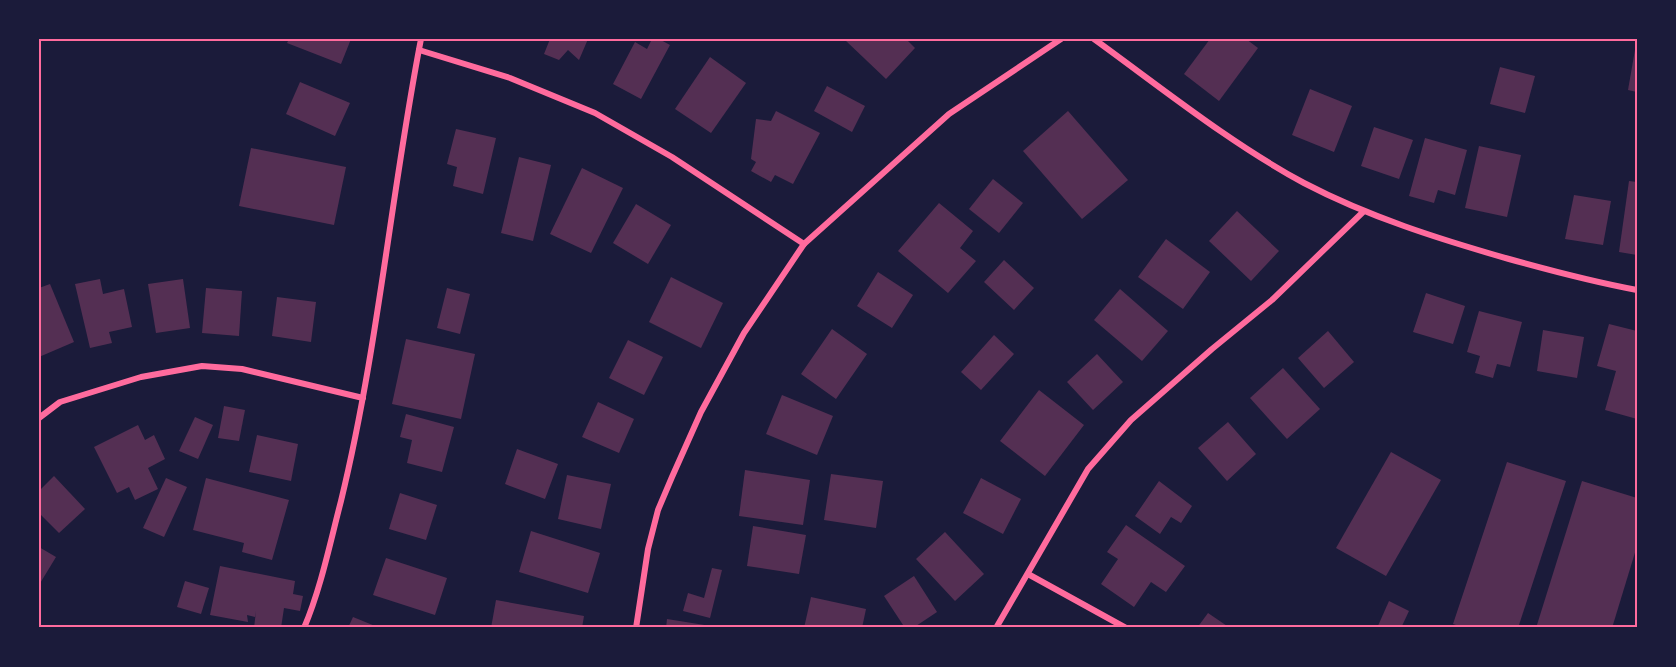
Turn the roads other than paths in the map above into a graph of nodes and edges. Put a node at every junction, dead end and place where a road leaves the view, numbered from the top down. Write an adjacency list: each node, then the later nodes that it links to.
1 (421, 39): 4 (street)
2 (1061, 39): 6 (street)
3 (1094, 39): 5 (street)
4 (419, 51): 6 (street); 8 (street)
5 (1363, 212): 7 (street); 10 (street)
6 (804, 244): 12 (street)
7 (1637, 290)
8 (363, 398): 9 (street); 11 (street)
9 (39, 418)
10 (1028, 574): 13 (street); 14 (street)
11 (304, 628)
12 (636, 628)
13 (996, 628)
14 (1126, 628)

